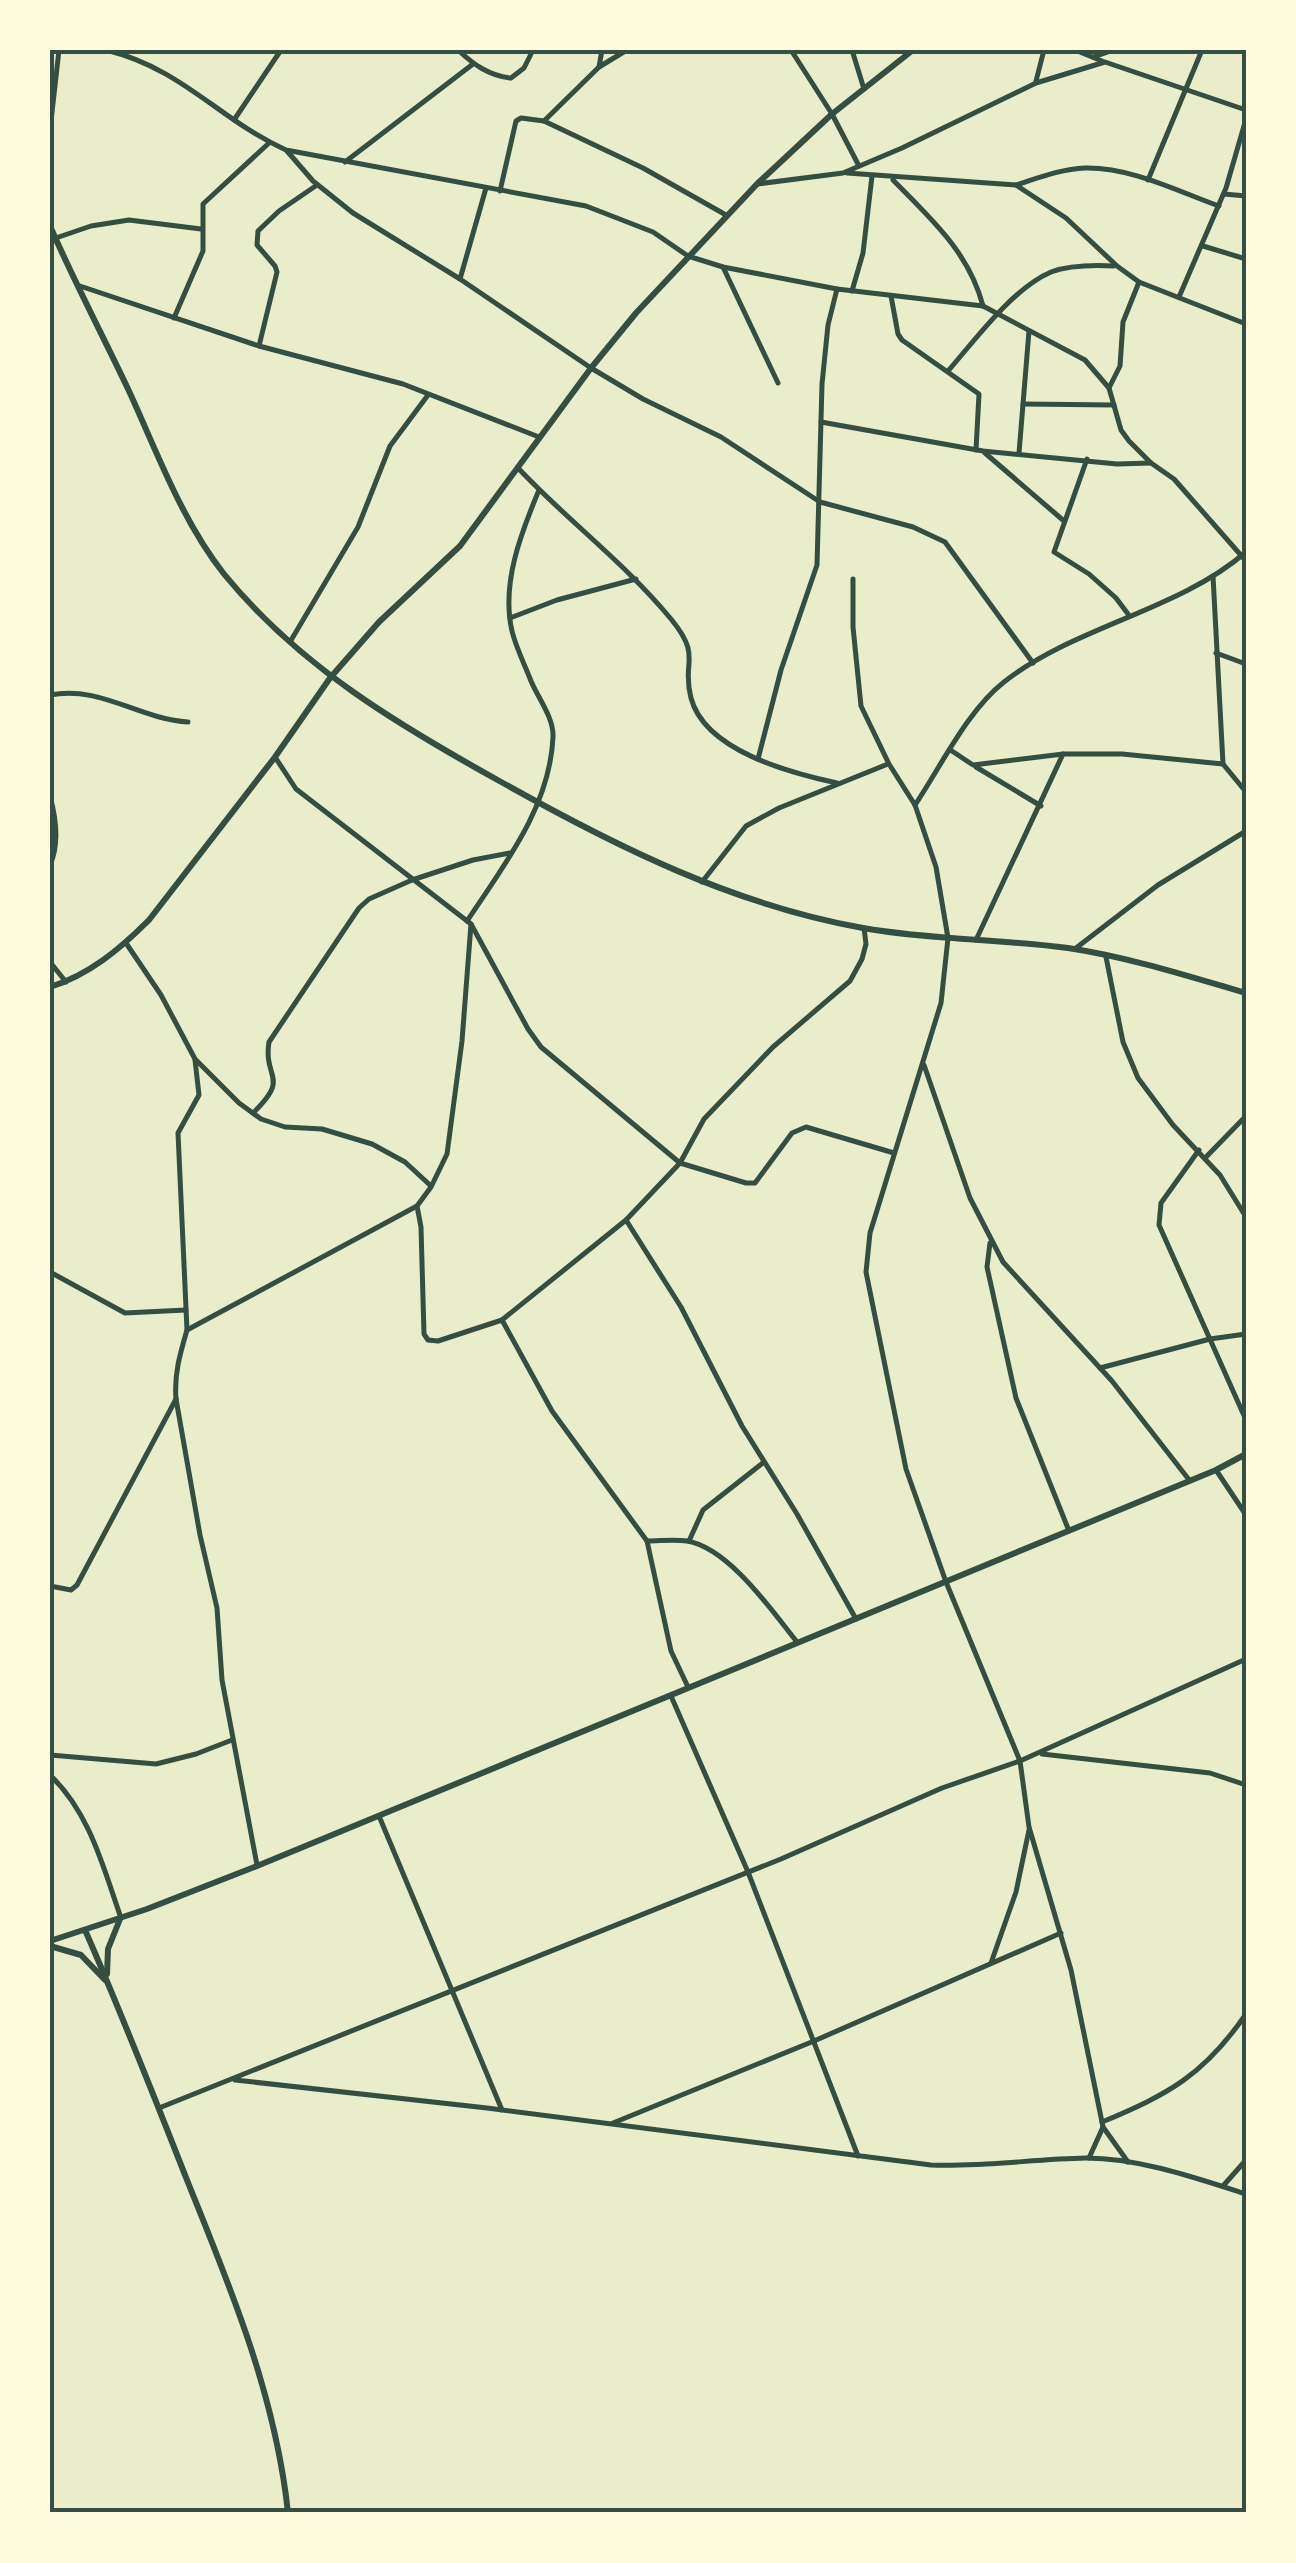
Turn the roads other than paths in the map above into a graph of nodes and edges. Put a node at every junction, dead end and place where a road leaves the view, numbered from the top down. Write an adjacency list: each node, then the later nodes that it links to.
1 (59, 50): 27 (street)
2 (106, 50): 25 (street)
3 (281, 50): 25 (street)
4 (458, 50): 17 (street)
5 (532, 50): 17 (street)
6 (602, 50): 18 (street)
7 (627, 50): 18 (street)
8 (791, 50): 23 (street)
9 (852, 50): 20 (street)
10 (913, 50): 20 (street)
11 (1044, 50): 19 (street)
12 (1074, 50): 15 (street)
13 (1114, 50): 15 (street)
14 (1202, 50): 21 (street)
15 (1090, 58): 16 (street)
16 (1105, 62): 19 (street); 21 (street)
17 (473, 64): 30 (street)
18 (599, 67): 26 (street)
19 (1036, 83): 31 (street)
20 (864, 88): 23 (street)
21 (1187, 89): 22 (street); 35 (street)
22 (1246, 110)
23 (832, 114): 31 (street); 36 (street)
24 (1246, 118): 41 (street)
25 (234, 120): 28 (street)
26 (544, 121): 40 (street); 44 (street)
27 (50, 130)
28 (269, 143): 29 (street); 46 (street)
29 (286, 150): 30 (street); 37 (street)
30 (345, 162): 39 (street)
31 (859, 166): 32 (street)
32 (842, 173): 33 (street); 36 (street)
33 (872, 176): 34 (street); 57 (street)
34 (891, 178): 38 (street); 60 (street)
35 (1148, 180): 38 (street); 43 (street)
36 (757, 184): 44 (street)
37 (317, 185): 53 (street); 65 (street)
38 (1016, 185): 52 (street)
39 (486, 188): 40 (street); 53 (street)
40 (500, 191): 49 (street)
41 (1224, 194): 42 (street); 43 (street)
42 (1246, 196)
43 (1220, 206): 48 (street)
44 (726, 215): 49 (street)
45 (50, 226): 47 (street)
46 (201, 230): 47 (street); 62 (street)
47 (53, 239): 55 (street)
48 (1203, 246): 50 (street); 59 (street)
49 (688, 256): 51 (street); 66 (street)
50 (1246, 259)
51 (723, 266): 56 (street); 68 (street)
52 (1117, 266): 54 (street); 61 (street)
53 (460, 279): 66 (street)
54 (1139, 282): 59 (street); 69 (street)
55 (80, 286): 62 (street); 89 (street)
56 (837, 289): 57 (street); 73 (street)
57 (852, 291): 58 (street)
58 (891, 296): 60 (street); 67 (street)
59 (1180, 297): 63 (street)
60 (983, 306): 61 (street)
61 (997, 314): 64 (street); 67 (street)
62 (174, 318): 65 (street)
63 (1246, 324)
64 (1028, 331): 69 (street); 71 (street)
65 (259, 346): 70 (street)
66 (591, 368): 74 (street); 81 (street)
67 (948, 371): 75 (street)
68 (778, 382)
69 (1109, 388): 72 (street)
70 (428, 394): 74 (street); 89 (street)
71 (1023, 404): 72 (street); 76 (street)
72 (1114, 405): 78 (street)
73 (821, 422): 75 (street); 81 (street)
74 (539, 437): 79 (street)
75 (980, 451): 76 (street); 82 (street)
76 (1019, 454): 77 (street)
77 (1087, 459): 78 (street); 82 (street)
78 (1151, 462): 83 (street)
79 (518, 467): 80 (street); 93 (street)
80 (539, 490): 85 (street); 88 (street)
81 (820, 502): 91 (street); 99 (street)
82 (1065, 522): 87 (street)
83 (1244, 556): 84 (street)
84 (1213, 576): 87 (street); 90 (street)
85 (638, 579): 88 (street); 99 (street)
86 (854, 579): 100 (street)
87 (1129, 615): 91 (street)
88 (510, 618): 107 (street)
89 (290, 642): 93 (street)
90 (1216, 652): 92 (street); 101 (street)
91 (1033, 662): 96 (street)
92 (1246, 664)
93 (330, 678): 98 (street); 107 (street)
94 (50, 696): 95 (street)
95 (188, 722)
96 (951, 750): 102 (street); 108 (street)
97 (1063, 754): 101 (street); 102 (street); 109 (street)
98 (275, 756): 113 (street); 119 (street)
99 (758, 760): 104 (street)
100 (889, 764): 104 (street); 108 (street)
101 (1223, 764): 103 (street)
102 (973, 765): 109 (street)
103 (1242, 781): 105 (street)
104 (837, 783): 114 (street)
105 (1246, 792)
106 (50, 796): 112 (street)
107 (540, 804): 111 (street); 114 (street)
108 (914, 804): 117 (street)
109 (1041, 806): 118 (street)
110 (1246, 831): 120 (street)
111 (510, 852): 113 (street); 115 (street)
112 (50, 865)
113 (412, 880): 115 (street); 128 (street)
114 (702, 882): 116 (street)
115 (469, 923): 133 (street); 134 (street)
116 (864, 928): 117 (street); 133 (street)
117 (948, 938): 118 (street); 127 (street)
118 (976, 940): 120 (street)
119 (126, 943): 123 (street); 126 (street)
120 (1074, 949): 121 (street)
121 (1106, 956): 125 (street); 130 (street)
122 (50, 962): 123 (street)
123 (66, 982): 124 (street)
124 (50, 988)
125 (1246, 994)
126 (195, 1059): 128 (street); 140 (street)
127 (922, 1062): 131 (street); 138 (street)
128 (253, 1113): 134 (street)
129 (1246, 1116): 132 (street)
130 (1199, 1150): 132 (street); 144 (street)
131 (894, 1153): 133 (street); 156 (street)
132 (1206, 1157): 136 (street)
133 (680, 1163): 137 (street)
134 (431, 1186): 135 (street)
135 (417, 1206): 141 (street); 142 (street)
136 (1246, 1218)
137 (626, 1220): 141 (street); 149 (street)
138 (990, 1241): 145 (street); 153 (street)
139 (50, 1272): 140 (street)
140 (186, 1310): 142 (street)
141 (502, 1320): 155 (street)
142 (187, 1330): 146 (street)
143 (1246, 1334): 144 (street)
144 (1210, 1339): 145 (street); 147 (street)
145 (1100, 1368): 151 (street)
146 (176, 1398): 157 (street); 163 (street)
147 (1246, 1420)
148 (1246, 1454): 150 (street)
149 (764, 1462): 154 (street); 158 (street)
150 (1216, 1470): 151 (street); 152 (street)
151 (1190, 1481): 153 (street)
152 (1246, 1515)
153 (1069, 1531): 156 (street)
154 (689, 1541): 155 (street); 159 (street)
155 (647, 1542): 161 (street)
156 (946, 1582): 158 (street); 166 (street)
157 (50, 1586)
158 (856, 1619): 159 (street)
159 (798, 1643): 161 (street)
160 (1246, 1659): 164 (street)
161 (688, 1688): 162 (street)
162 (670, 1695): 169 (street); 172 (street)
163 (232, 1740): 165 (street); 171 (street)
164 (1039, 1754): 166 (street); 168 (street)
165 (50, 1755)
166 (1020, 1761): 170 (street); 172 (street)
167 (50, 1774): 173 (street)
168 (1246, 1784)
169 (379, 1816): 171 (street); 179 (street)
170 (1030, 1827): 175 (street); 177 (street)
171 (257, 1866): 173 (street)
172 (748, 1872): 179 (street); 181 (street)
173 (121, 1918): 174 (street); 178 (street)
174 (84, 1930): 176 (street); 178 (street)
175 (1062, 1933): 177 (street); 185 (street)
176 (50, 1944): 178 (street)
177 (991, 1964): 181 (street)
178 (109, 1985): 183 (street)
179 (453, 1991): 182 (street); 184 (street)
180 (1246, 2014): 185 (street)
181 (814, 2042): 186 (street); 187 (street)
182 (232, 2080): 183 (street); 184 (street)
183 (159, 2108): 193 (street)
184 (502, 2110): 186 (street)
185 (1103, 2124): 188 (street); 190 (street)
186 (610, 2125): 187 (street)
187 (858, 2156): 188 (street)
188 (1088, 2158): 190 (street)
189 (1246, 2160): 191 (street)
190 (1128, 2162): 191 (street)
191 (1223, 2186): 192 (street)
192 (1246, 2194)
193 (288, 2513)

